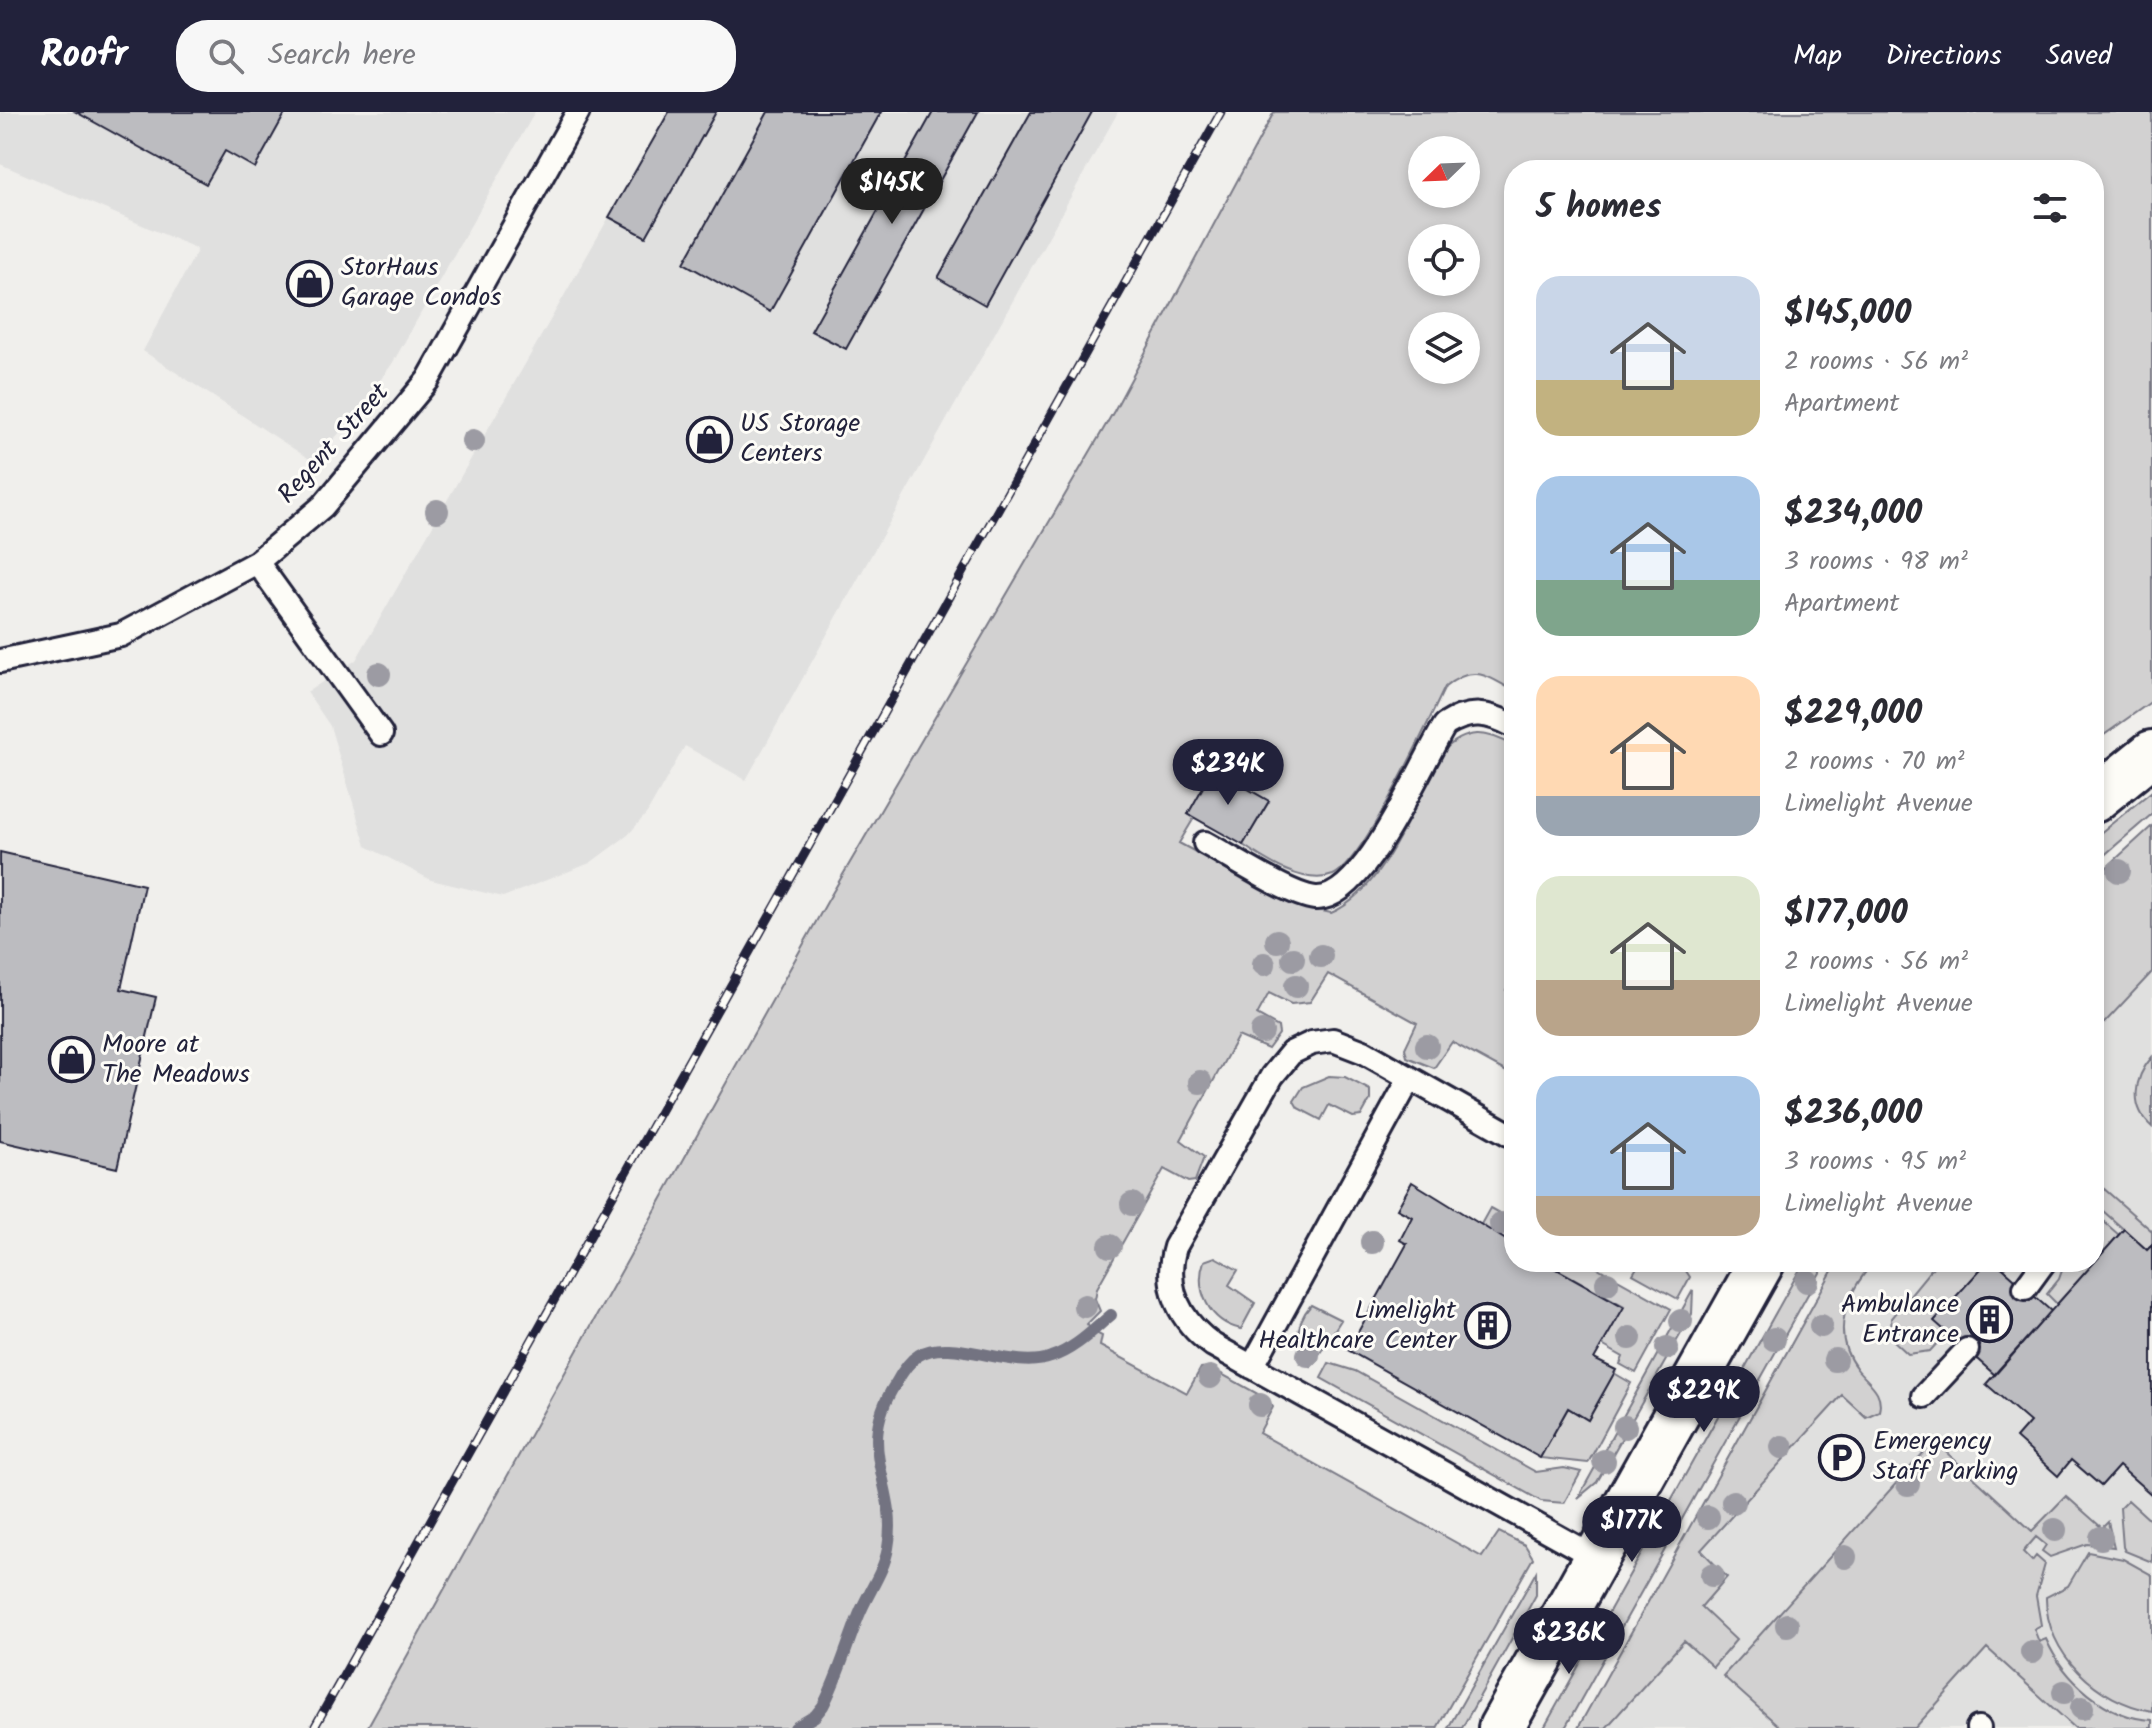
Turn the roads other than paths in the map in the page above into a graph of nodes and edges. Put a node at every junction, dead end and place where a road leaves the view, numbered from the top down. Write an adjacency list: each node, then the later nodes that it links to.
1 (578, 112): 2 (lane, Regent Street)
2 (257, 562): 3 (lane, Regent Street); 5 (lane)
3 (0, 661)
4 (1504, 721): 8 (lane)
5 (381, 734)
6 (2152, 753): 7 (street)
7 (2104, 792)
8 (1205, 843)
9 (1410, 1078): 10 (lane); 15 (lane); 15 (lane)
10 (1504, 1131)
11 (1748, 1272): 17 (street)
12 (2037, 1272): 13 (lane)
13 (2025, 1288)
14 (1967, 1350): 16 (lane)
15 (1252, 1367): 17 (lane)
16 (1924, 1396)
17 (1596, 1558): 18 (street)
18 (1501, 1728)

